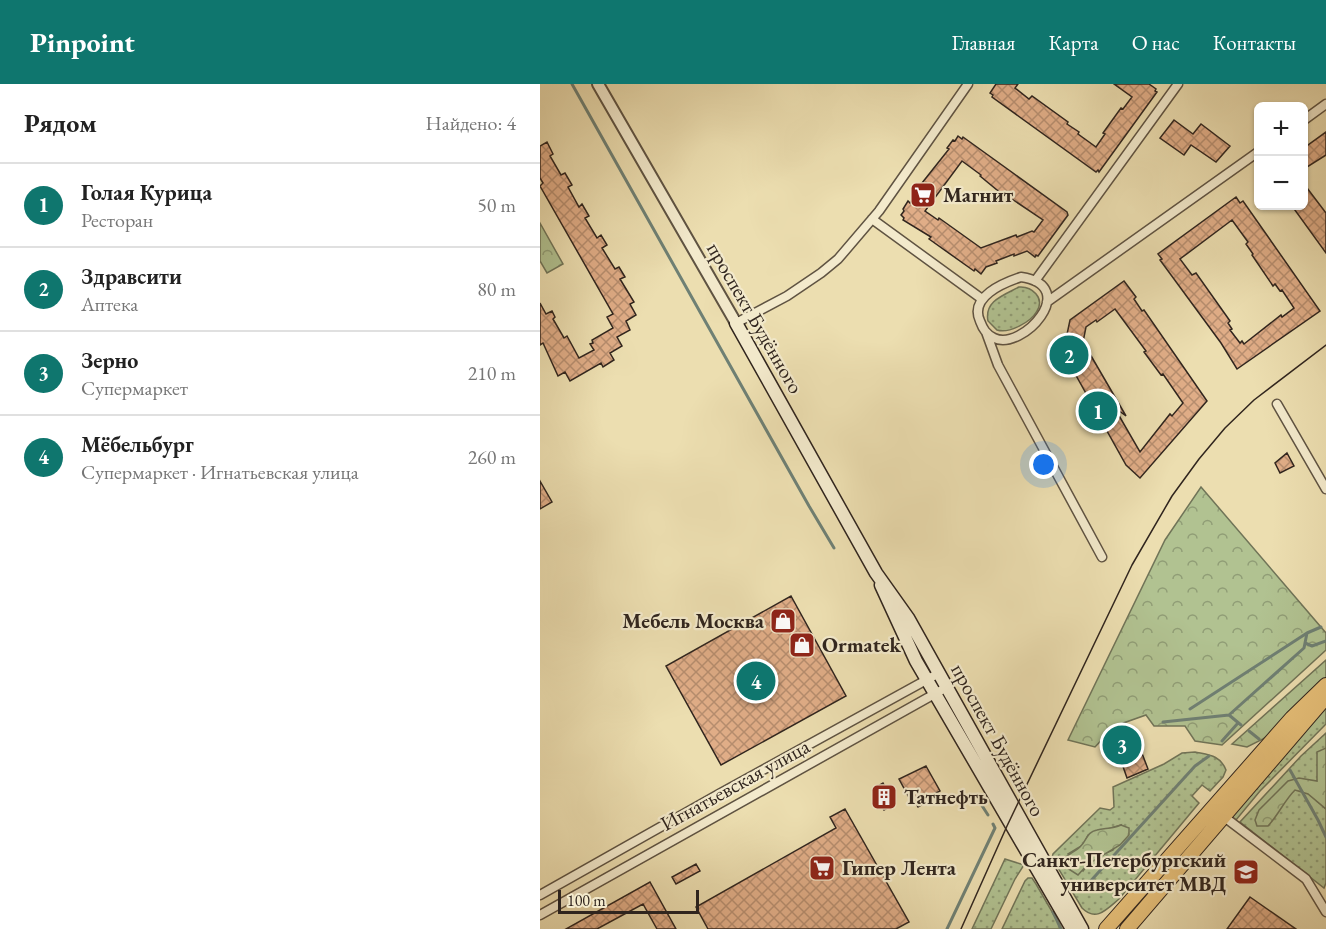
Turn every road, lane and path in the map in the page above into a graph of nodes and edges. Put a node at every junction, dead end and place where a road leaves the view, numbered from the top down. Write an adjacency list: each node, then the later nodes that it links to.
1 (598, 84): 11 (street, проспект Будённого)
2 (968, 84): 7 (street)
3 (1178, 84): 8 (street)
4 (1326, 104): 5 (street)
5 (1308, 117)
6 (1254, 155): 10 (street)
7 (872, 219): 9 (street); 11 (street)
8 (1035, 281): 9 (street); 10 (street)
9 (982, 299): 12 (street)
10 (1047, 302): 12 (street)
11 (736, 323): 16 (main road, проспект Будённого)
12 (986, 333): 15 (street)
13 (1277, 404): 14 (street)
14 (1326, 489)
15 (1102, 557)
16 (876, 573): 17 (main road, проспект Будённого); 18 (main road, проспект Будённого)
17 (939, 673): 18 (street, Игнатьевская улица); 20 (main road, проспект Будённого)
18 (927, 680): 21 (main road, проспект Будённого); 23 (street, Игнатьевская улица)
19 (1326, 685): 31 (main road)
20 (947, 687): 21 (street, Игнатьевская улица); 30 (main road, проспект Будённого)
21 (935, 694): 24 (street, Игнатьевская улица); 29 (main road, проспект Будённого)
22 (1326, 697): 25 (main road)
23 (719, 794): 24 (street); 26 (street, Игнатьевская улица)
24 (728, 809): 28 (street, Игнатьевская улица)
25 (1223, 816): 27 (street); 32 (main road)
26 (540, 895)
27 (1326, 912)
28 (540, 915)
29 (1072, 929)
30 (1082, 929)
31 (1106, 929)
32 (1127, 929)

